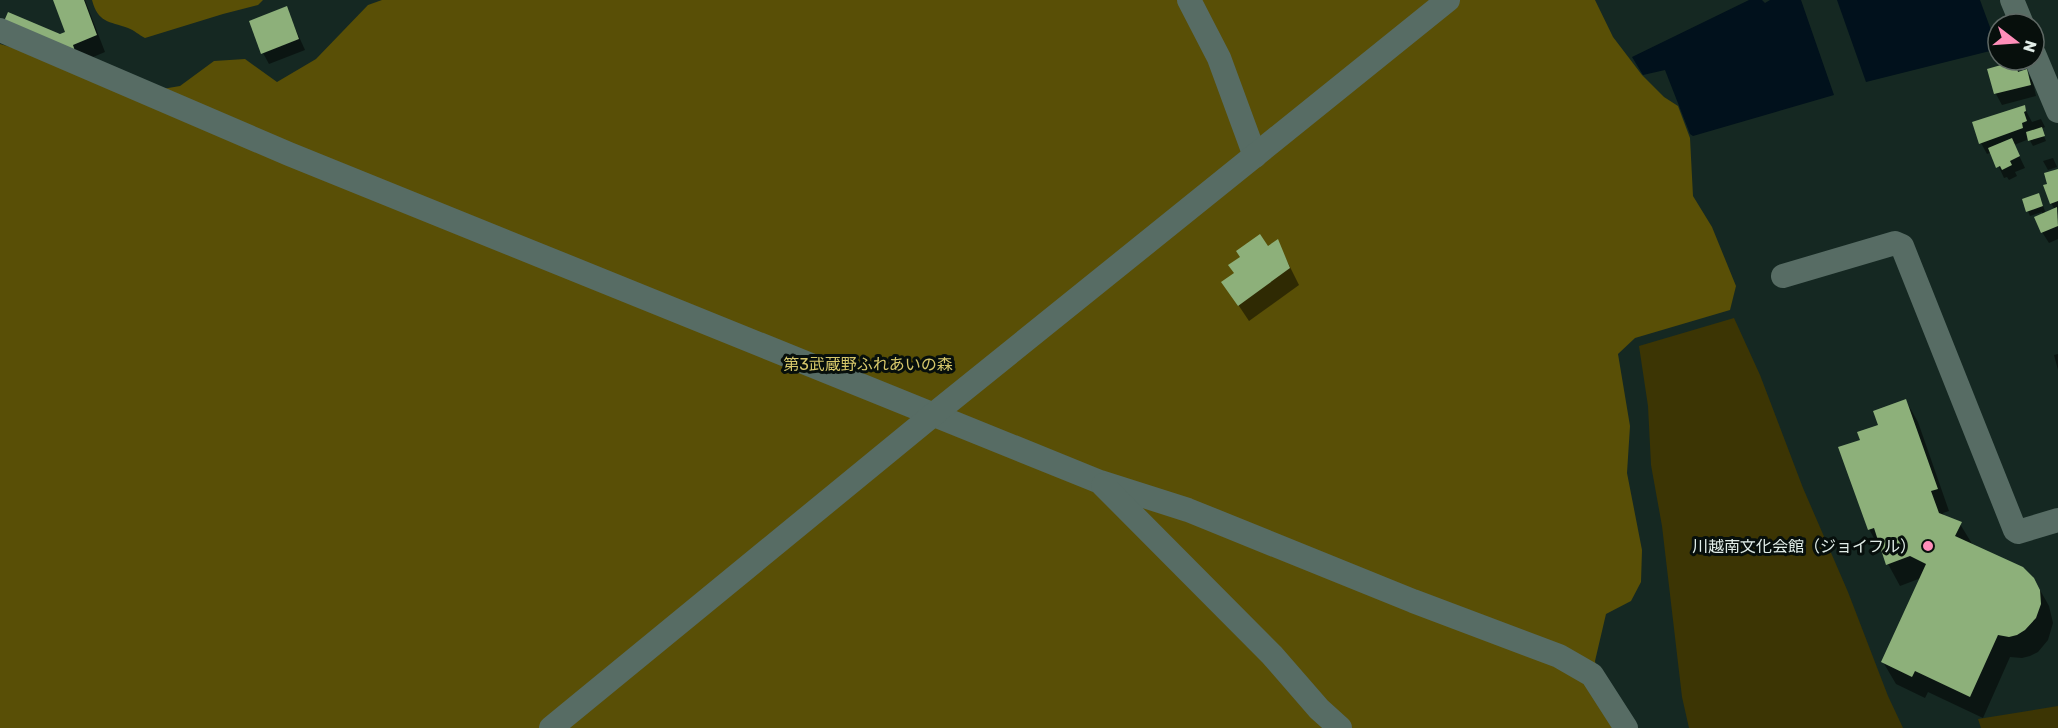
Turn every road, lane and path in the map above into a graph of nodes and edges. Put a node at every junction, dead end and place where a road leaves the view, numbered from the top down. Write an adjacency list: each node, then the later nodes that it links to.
1 (1189, 0): 6 (street)
2 (1448, 0): 6 (street)
3 (0, 30): 8 (street)
4 (2042, 72): 5 (street)
5 (2058, 111)
6 (1255, 156): 8 (street)
7 (1783, 276): 10 (street)
8 (934, 414): 9 (street); 11 (street)
9 (1100, 482): 12 (street); 13 (street)
10 (2058, 520)
11 (551, 728)
12 (1340, 728)
13 (1626, 728)

